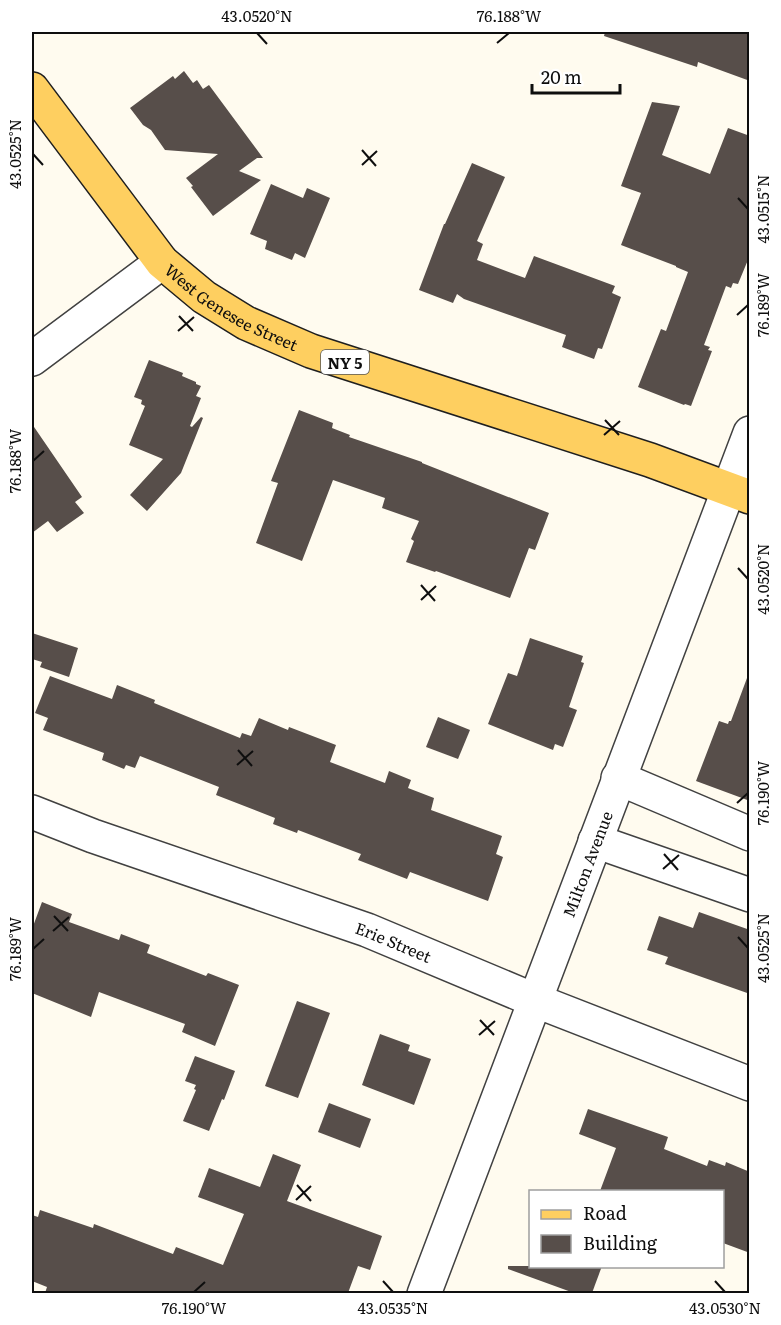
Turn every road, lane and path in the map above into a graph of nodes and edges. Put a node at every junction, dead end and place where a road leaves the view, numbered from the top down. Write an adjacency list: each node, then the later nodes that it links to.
1 (32, 89): 2 (main road, West Genesee Street / NY 5)
2 (162, 262): 3 (street); 5 (main road, West Genesee Street / NY 5)
3 (32, 359)
4 (750, 433): 5 (street, Milton Avenue)
5 (739, 493): 6 (street, Milton Avenue)
6 (618, 778): 8 (street); 9 (street, Milton Avenue)
7 (32, 812): 11 (street, Erie Street)
8 (750, 834)
9 (595, 841): 10 (street); 11 (street, Milton Avenue)
10 (750, 895)
11 (534, 1000): 12 (street, Erie Street); 13 (street, Milton Avenue)
12 (750, 1084)
13 (424, 1293)

